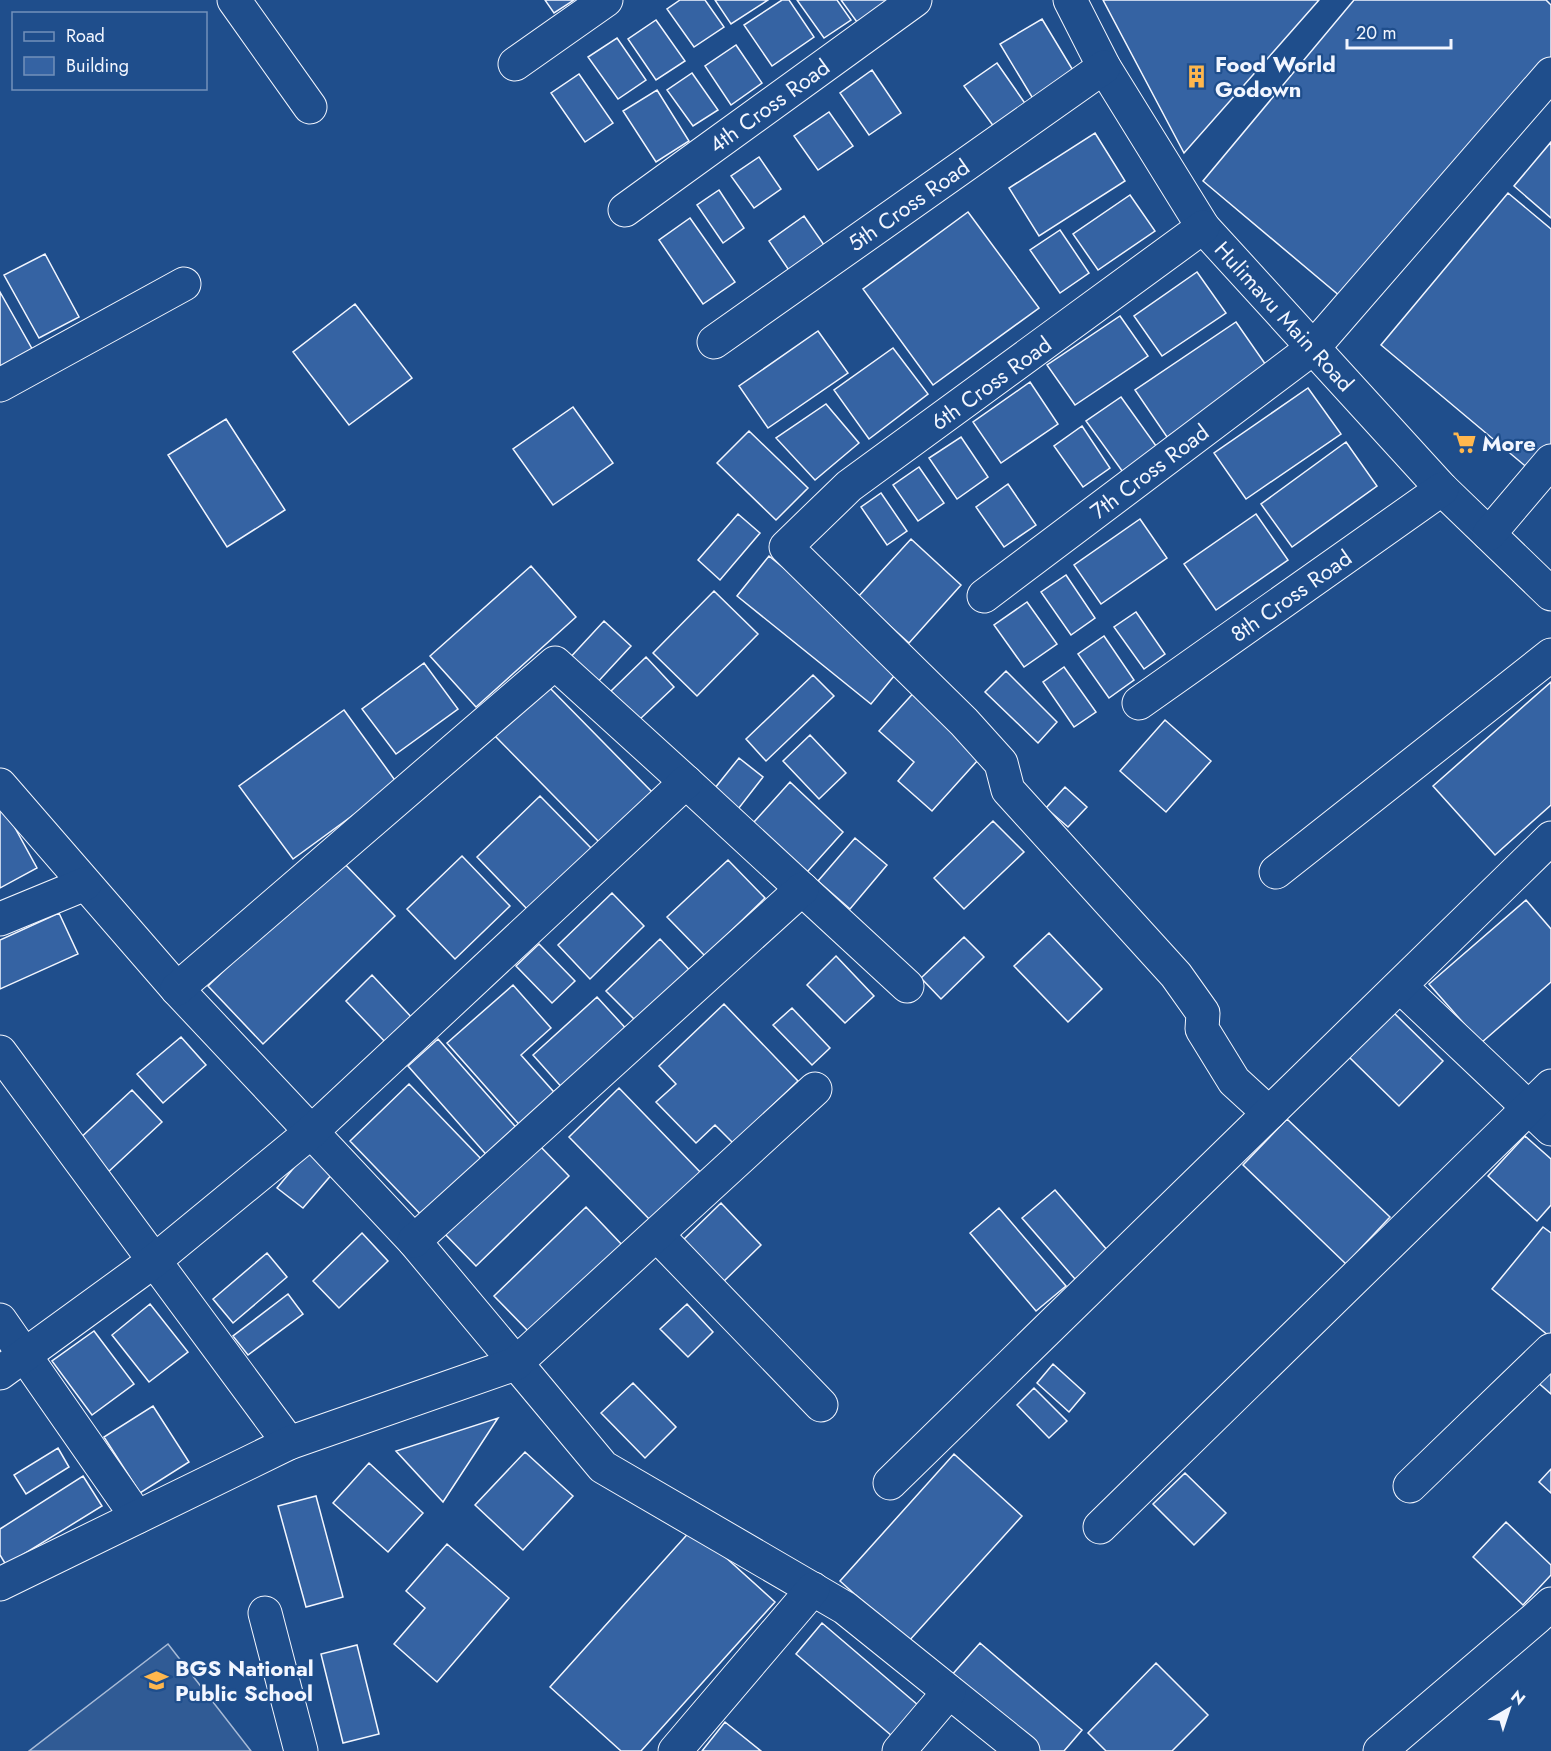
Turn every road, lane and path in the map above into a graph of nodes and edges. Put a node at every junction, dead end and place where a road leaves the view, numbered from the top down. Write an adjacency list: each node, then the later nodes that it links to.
1 (234, 0): 8 (street)
2 (606, 0): 5 (street)
3 (915, 0): 9 (street, 4th Cross Road)
4 (1070, 0): 6 (street, Hulimavu Main Road)
5 (515, 64)
6 (1104, 67): 10 (street, Hulimavu Main Road); 12 (street, 5th Cross Road)
7 (1551, 74): 13 (street, 7th Cross Road)
8 (310, 107)
9 (625, 210)
10 (1203, 227): 13 (street, Hulimavu Main Road); 35 (street, 6th Cross Road)
11 (184, 284): 14 (street)
12 (714, 342)
13 (1313, 348): 16 (street, Hulimavu Main Road); 19 (street, 7th Cross Road)
14 (0, 385)
15 (1551, 460): 17 (street)
16 (1442, 489): 17 (street, Hulimavu Main Road); 21 (street, 8th Cross Road)
17 (1489, 534): 18 (street, Hulimavu Main Road)
18 (1551, 594)
19 (984, 596)
20 (1551, 655): 25 (street)
21 (1139, 703)
22 (686, 782): 27 (street); 31 (street); 36 (street)
23 (0, 785): 26 (street)
24 (1551, 838): 30 (street)
25 (1276, 872)
26 (85, 884): 28 (street); 31 (street)
27 (802, 889): 29 (street); 38 (street)
28 (0, 919)
29 (907, 986)
30 (1400, 986): 34 (street); 35 (street)
31 (177, 988): 36 (street)
32 (0, 1052): 39 (street)
33 (815, 1089): 37 (street)
34 (1544, 1108): 49 (street)
35 (1269, 1113): 46 (street)
36 (311, 1132): 38 (street); 39 (street)
37 (657, 1234): 43 (street); 44 (street)
38 (414, 1241): 43 (street)
39 (154, 1261): 42 (street); 45 (street)
40 (0, 1320): 42 (street)
41 (1551, 1350): 47 (street)
42 (13, 1364): 48 (street)
43 (515, 1364): 45 (street); 51 (street)
44 (820, 1405)
45 (289, 1443): 48 (street)
46 (890, 1483)
47 (1410, 1486)
48 (137, 1517): 50 (street)
49 (1100, 1527)
50 (0, 1584)
51 (813, 1589): 54 (street); 56 (street)
52 (1551, 1604): 59 (street)
53 (265, 1613): 55 (street)
54 (949, 1692): 57 (street); 58 (street)
55 (301, 1751)
56 (675, 1751)
57 (900, 1751)
58 (1023, 1751)
59 (1380, 1751)

